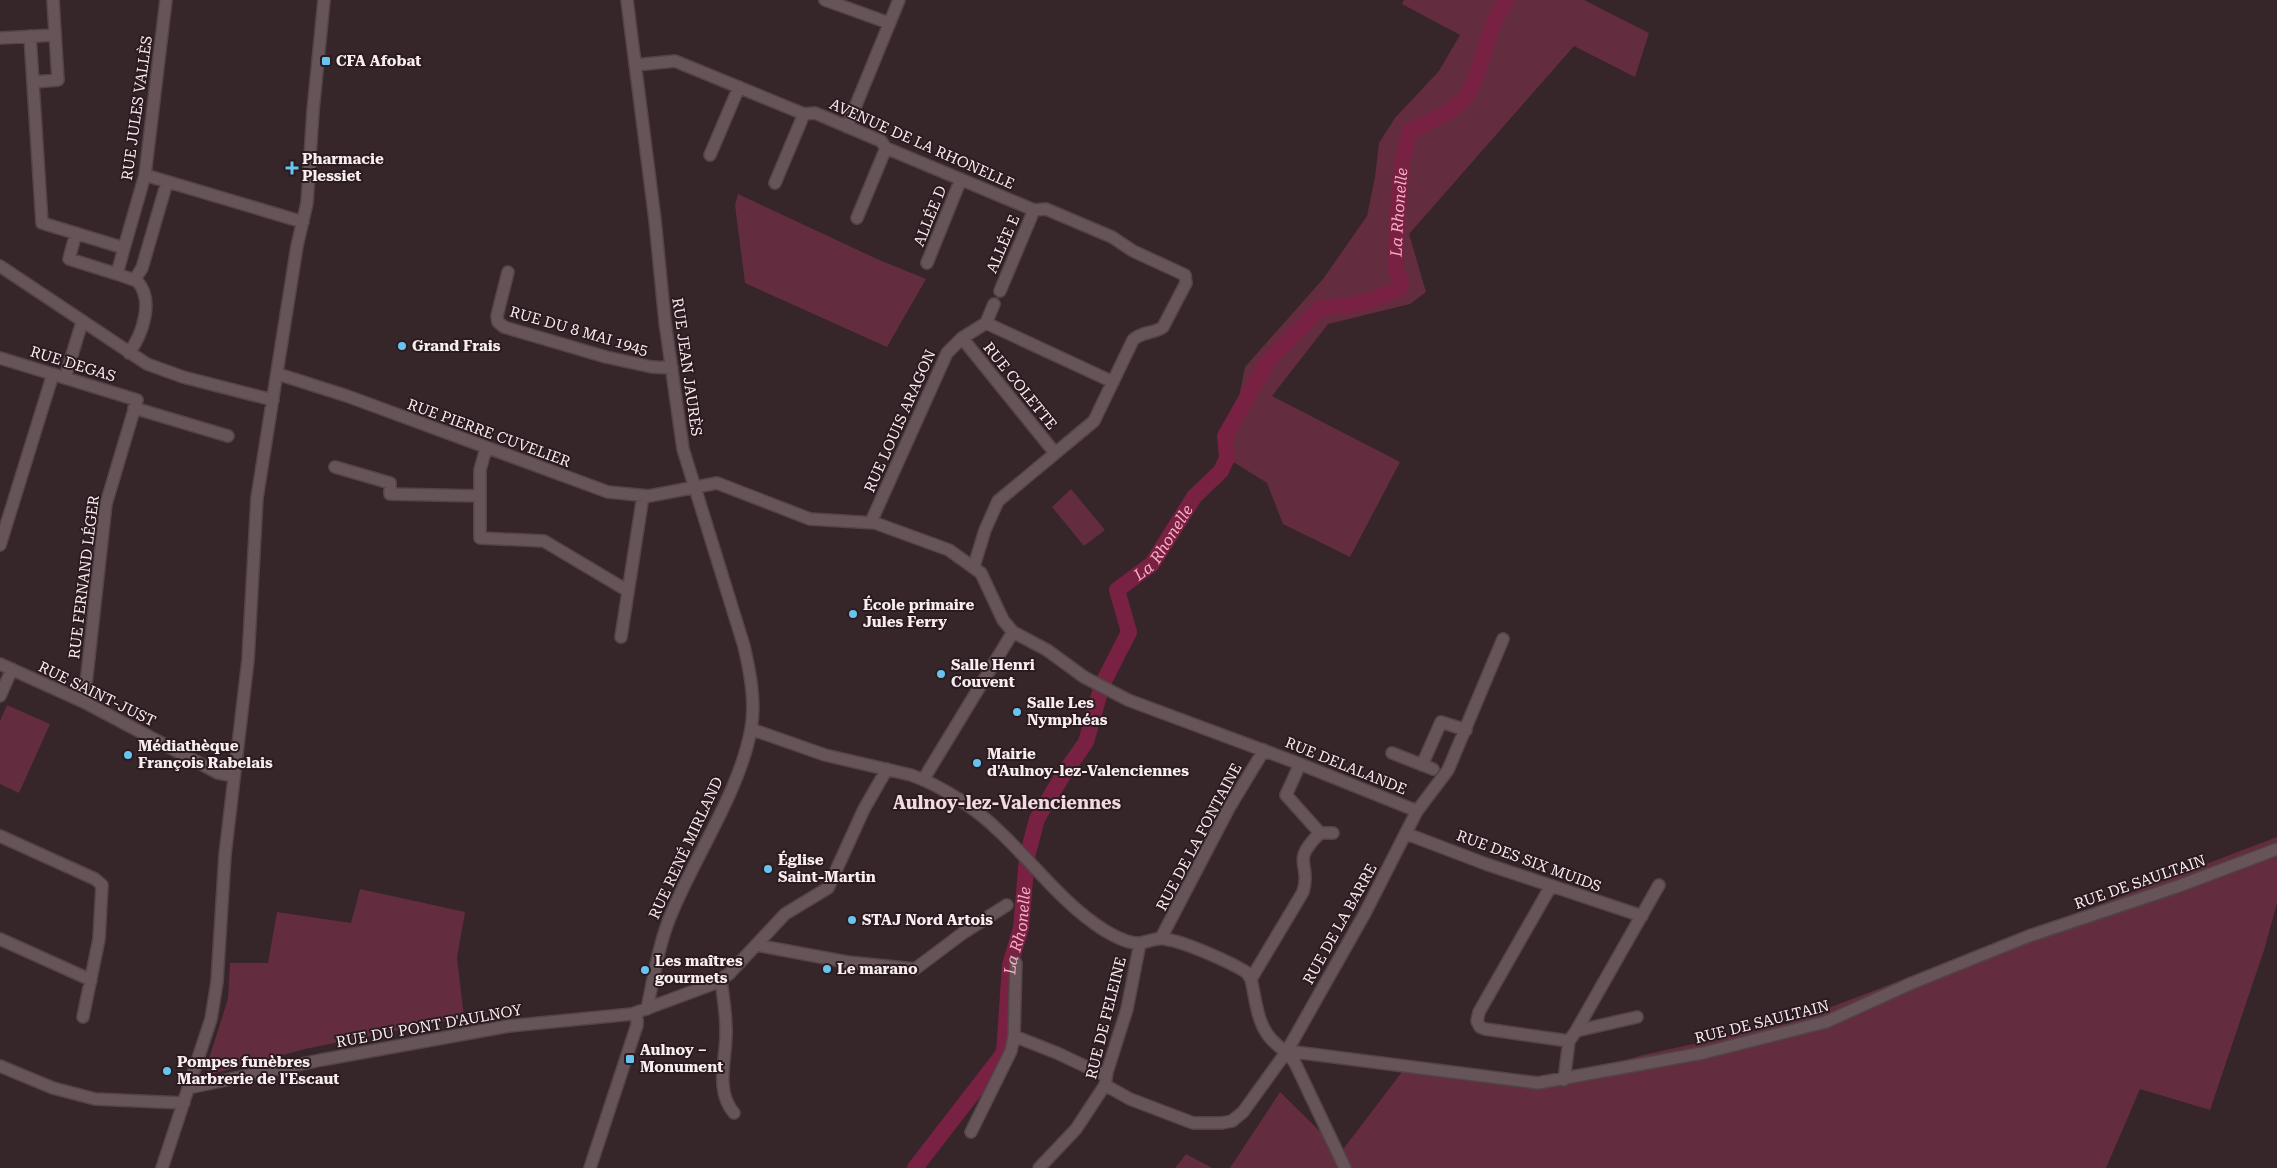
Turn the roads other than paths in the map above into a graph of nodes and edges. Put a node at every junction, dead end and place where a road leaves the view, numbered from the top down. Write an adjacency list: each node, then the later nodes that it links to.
1 (53, 0): 8 (street)
2 (166, 0): 18 (street, RUE JULES VALLÈS)
3 (324, 0): 24 (street)
4 (825, 0): 7 (street)
5 (899, 0): 7 (street)
6 (627, 1): 11 (street, RUE JEAN JAURÈS)
7 (890, 24): 15 (street)
8 (55, 35): 9 (street); 12 (street)
9 (30, 36): 10 (street); 12 (street)
10 (0, 38)
11 (635, 65): 13 (street, AVENUE DE LA RHONELLE); 39 (street, RUE JEAN JAURÈS)
12 (34, 82): 25 (street)
13 (739, 87): 14 (street, AVENUE DE LA RHONELLE); 17 (street)
14 (804, 114): 15 (street, AVENUE DE LA RHONELLE); 21 (street)
15 (847, 127): 16 (street, AVENUE DE LA RHONELLE)
16 (886, 148): 19 (street, AVENUE DE LA RHONELLE); 23 (street)
17 (710, 155)
18 (145, 175): 20 (street); 26 (street, RUE JULES VALLÈS)
19 (961, 179): 22 (street, AVENUE DE LA RHONELLE); 27 (street, ALLÉE D)
20 (167, 182): 24 (street); 31 (street)
21 (774, 183)
22 (1034, 210): 32 (street, ALLÉE E); 43 (street, AVENUE DE LA RHONELLE)
23 (857, 218)
24 (303, 222): 41 (street)
25 (76, 233): 26 (street); 30 (street)
26 (124, 248): 30 (street, RUE JULES VALLÈS)
27 (927, 263)
28 (0, 266): 34 (street)
29 (508, 272): 39 (street, RUE DU 8 MAI 1945)
30 (117, 274): 31 (street)
31 (135, 279): 37 (street)
32 (1000, 291)
33 (994, 304): 35 (street)
34 (82, 322): 37 (street); 42 (street)
35 (986, 323): 36 (street, RUE LOUIS ARAGON); 43 (street)
36 (962, 338): 48 (street, RUE COLETTE); 53 (street, RUE LOUIS ARAGON)
37 (129, 353): 44 (street)
38 (0, 358): 40 (street, RUE DEGAS)
39 (672, 368): 50 (street, RUE JEAN JAURÈS)
40 (53, 374): 42 (street, RUE DEGAS); 54 (street)
41 (278, 374): 44 (street); 47 (street, RUE PIERRE CUVELIER)
42 (65, 378): 45 (street, RUE DEGAS)
43 (1113, 382): 48 (street)
44 (272, 400): 70 (street)
45 (135, 404): 46 (street, RUE DEGAS); 63 (street, RUE FERNAND LÉGER)
46 (228, 436)
47 (486, 448): 51 (street); 52 (street, RUE PIERRE CUVELIER)
48 (1055, 453): 55 (street)
49 (335, 467): 51 (street)
50 (694, 486): 52 (street, RUE PIERRE CUVELIER); 53 (street, RUE PIERRE CUVELIER); 64 (street, RUE JEAN JAURÈS)
51 (480, 496): 56 (street)
52 (643, 496): 56 (street)
53 (871, 522): 55 (street, RUE PIERRE CUVELIER)
54 (0, 545)
55 (974, 566): 57 (street)
56 (628, 590): 58 (street)
57 (1013, 632): 66 (street, RUE DELALANDE); 71 (street)
58 (621, 637)
59 (1503, 640): 65 (street, RUE DE LA BARRE)
60 (0, 664): 61 (street, RUE SAINT-JUST)
61 (12, 669): 62 (street); 63 (street, RUE SAINT-JUST)
62 (0, 696)
63 (84, 702): 70 (street, RUE SAINT-JUST)
64 (751, 729): 69 (street); 90 (street, RUE RENÉ MIRLAND)
65 (1466, 730): 67 (street); 72 (street, RUE DE LA BARRE)
66 (1264, 750): 68 (street, RUE DELALANDE); 82 (street, RUE DE LA FONTAINE)
67 (1392, 752)
68 (1300, 764): 72 (street, RUE DELALANDE); 73 (street)
69 (887, 769): 71 (street); 85 (street)
70 (234, 776): 100 (street)
71 (923, 780): 84 (street)
72 (1417, 811): 75 (street, RUE DE LA BARRE)
73 (1320, 833): 74 (street); 87 (street)
74 (1333, 833)
75 (1407, 834): 79 (street, RUE DES SIX MUIDS); 96 (street, RUE DE LA BARRE)
76 (0, 836): 88 (street)
77 (2277, 849): 99 (street, RUE DE SAULTAIN)
78 (1659, 885): 81 (street)
79 (1551, 886): 81 (street, RUE DES SIX MUIDS); 95 (street)
80 (1007, 905): 85 (street)
81 (1642, 916): 93 (street)
82 (1161, 938): 84 (street); 87 (street)
83 (0, 939): 88 (street)
84 (1140, 943): 98 (street, RUE DE FELEINE)
85 (756, 946): 89 (street)
86 (1016, 963): 94 (street)
87 (1251, 979): 96 (street)
88 (91, 980): 91 (street)
89 (721, 980): 90 (street, RUE DU PONT D'AULNOY); 102 (street)
90 (642, 1011): 100 (street, RUE DU PONT D'AULNOY); 105 (street, RUE RENÉ MIRLAND)
91 (83, 1017)
92 (1637, 1017): 93 (street)
93 (1576, 1031): 95 (street)
94 (1014, 1036): 98 (street, RUE DE LA BARRE); 103 (street)
95 (1568, 1041): 99 (street)
96 (1287, 1051): 98 (street, RUE DE LA BARRE); 99 (street, RUE DE SAULTAIN); 107 (street)
97 (0, 1066): 101 (street)
98 (1106, 1080): 106 (street, RUE DE FELEINE)
99 (1564, 1080)
100 (188, 1088): 101 (street)
101 (184, 1103): 104 (street)
102 (734, 1113)
103 (971, 1132)
104 (162, 1168)
105 (590, 1168)
106 (1039, 1168)
107 (1345, 1168)

